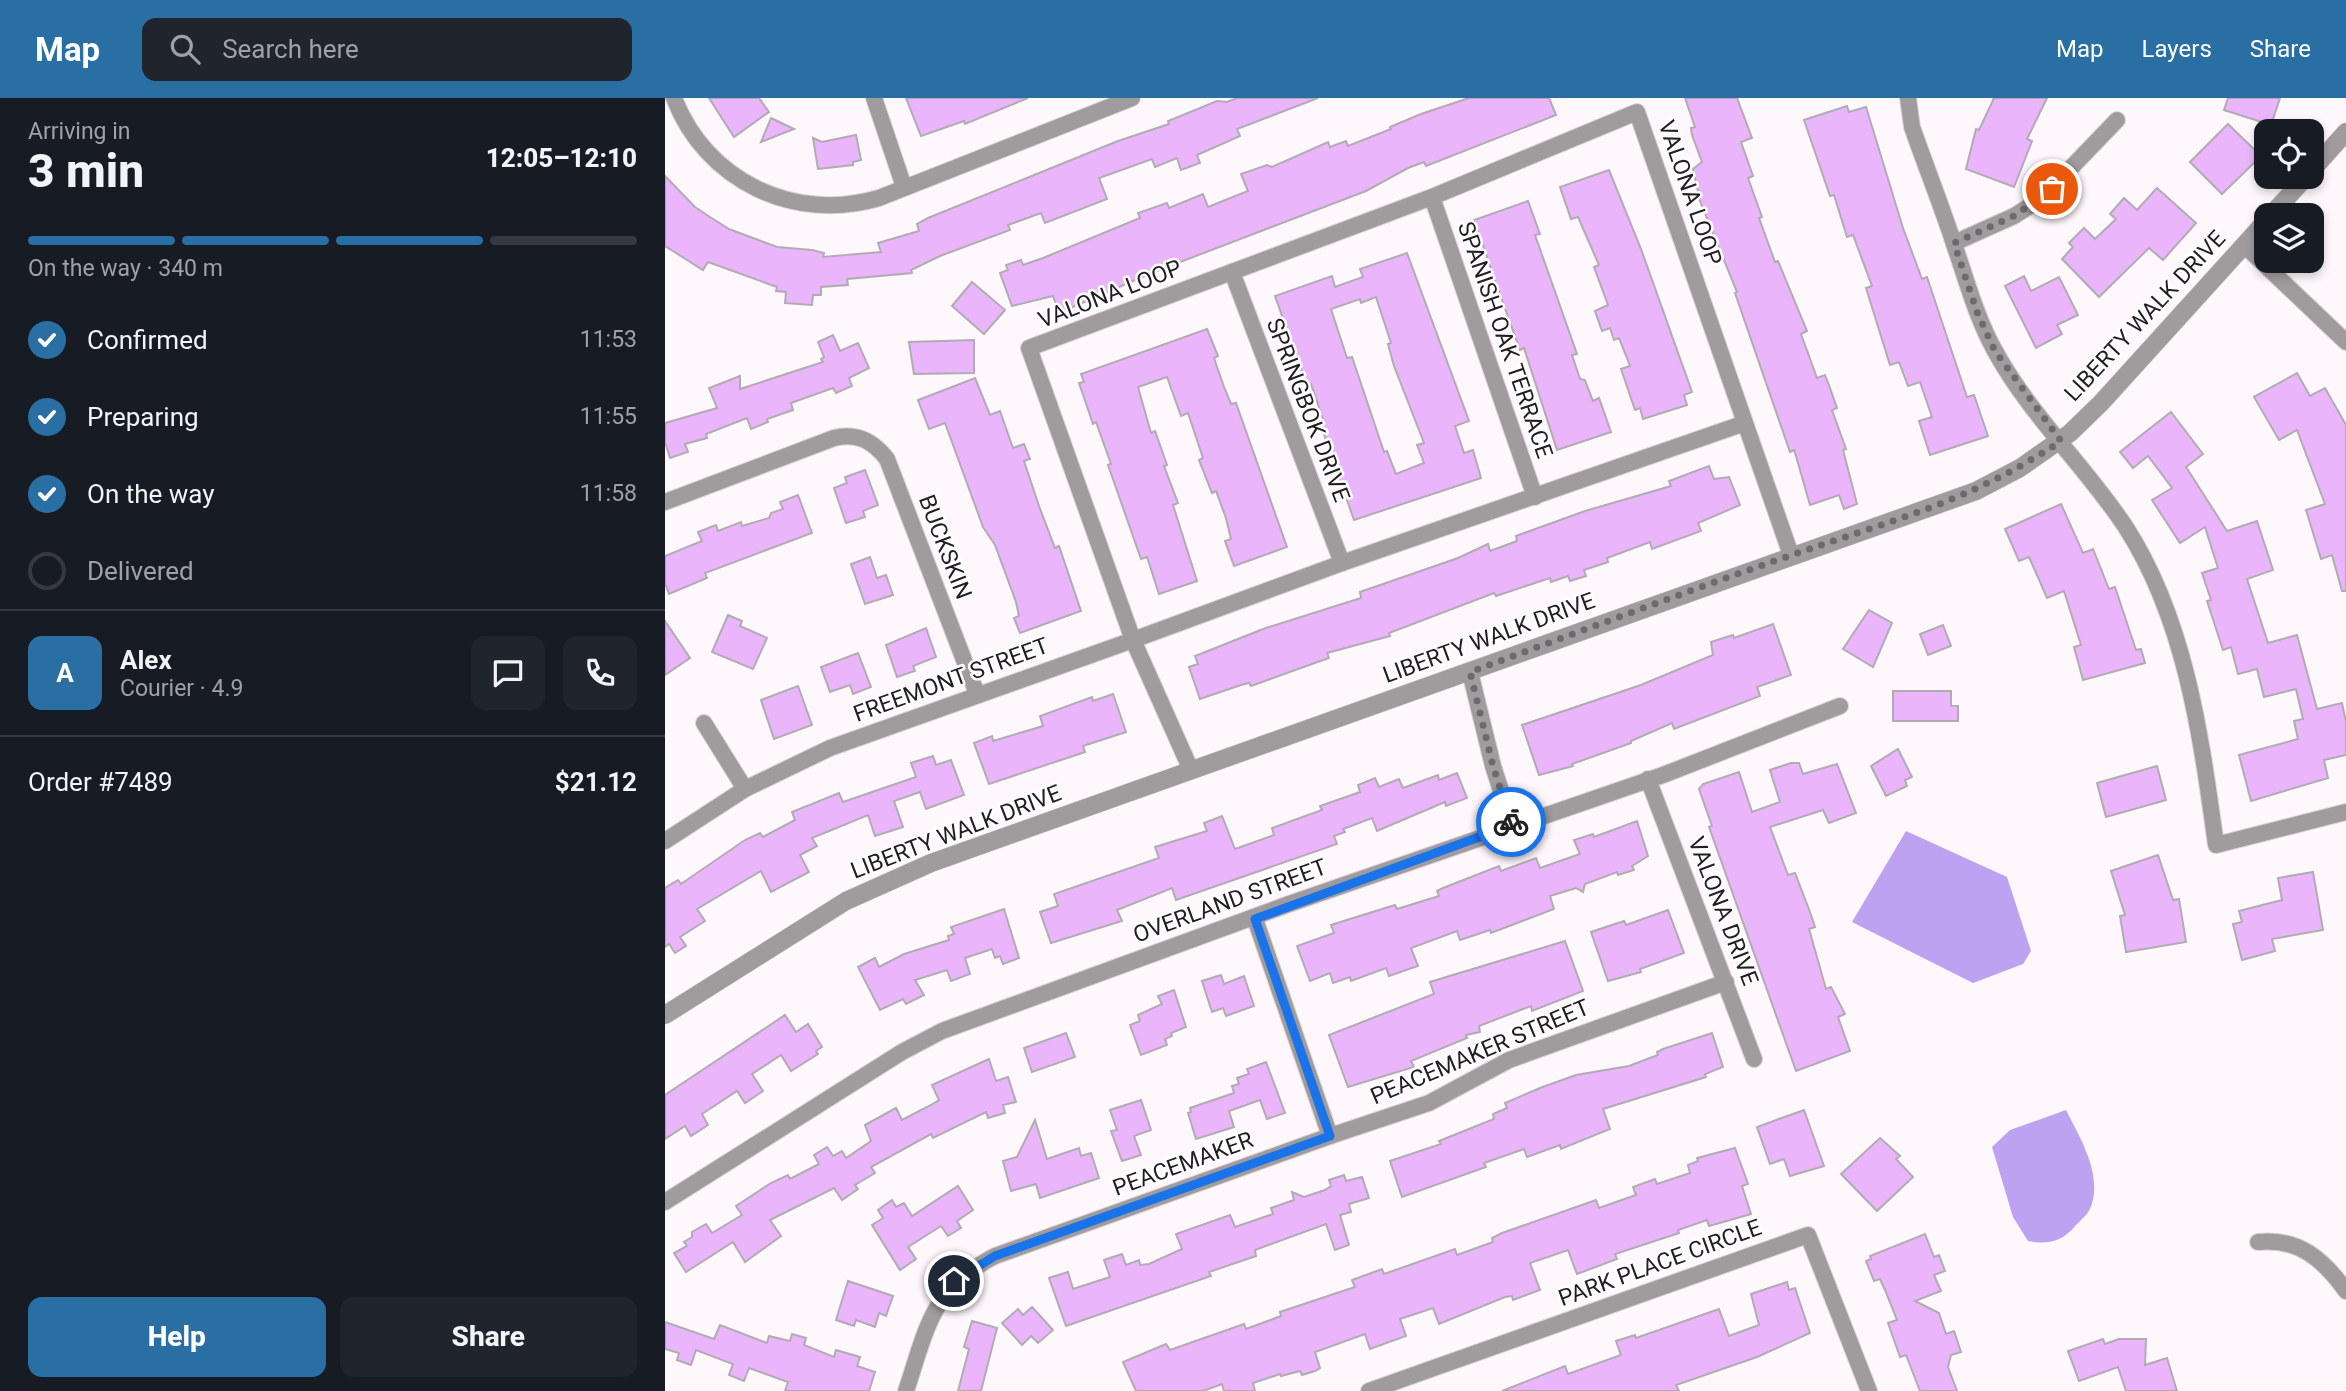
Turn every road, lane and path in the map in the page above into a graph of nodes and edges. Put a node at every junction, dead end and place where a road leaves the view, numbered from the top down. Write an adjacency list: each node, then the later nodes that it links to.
1 (674, 98): 8 (street)
2 (874, 98): 8 (street)
3 (1132, 98): 8 (street)
4 (1908, 98): 13 (street)
5 (2116, 120): 13 (street)
6 (2346, 132): 7 (street)
7 (2324, 157)
8 (904, 187)
9 (2295, 189): 11 (street)
10 (1432, 197): 15 (street, VALONA LOOP); 17 (street, VALONA LOOP); 19 (street, SPANISH OAK TERRACE)
11 (2282, 203)
12 (2254, 234): 14 (street, LIBERTY WALK DRIVE)
13 (1954, 243): 18 (street)
14 (2244, 245): 16 (street); 18 (street, LIBERTY WALK DRIVE)
15 (1232, 272): 22 (street, SPRINGBOK DRIVE); 23 (street, VALONA LOOP)
16 (2346, 342)
17 (1745, 423): 19 (street); 21 (street, VALONA LOOP)
18 (2061, 441): 21 (street, LIBERTY WALK DRIVE); 31 (street)
19 (1535, 497): 22 (street)
20 (665, 502): 25 (street, BUCKSKIN)
21 (1791, 555): 24 (street, LIBERTY WALK DRIVE)
22 (1342, 563): 23 (street)
23 (1133, 640): 25 (street, FREEMONT STREET); 28 (street)
24 (1470, 672): 28 (street, LIBERTY WALK DRIVE); 32 (street)
25 (978, 694): 30 (street, FREEMONT STREET)
26 (1840, 706): 29 (street, OVERLAND STREET)
27 (705, 723): 30 (street)
28 (1191, 770): 36 (street, LIBERTY WALK DRIVE)
29 (1648, 779): 32 (street, OVERLAND STREET); 35 (street, VALONA DRIVE)
30 (745, 789): 33 (street, FREEMONT STREET)
31 (2346, 812)
32 (1512, 825): 34 (street, OVERLAND STREET)
33 (665, 841)
34 (1255, 919): 38 (street); 39 (street, OVERLAND STREET)
35 (1725, 982): 37 (street, VALONA DRIVE); 38 (street, PEACEMAKER STREET)
36 (665, 1015)
37 (1754, 1059)
38 (1330, 1136): 42 (street, PEACEMAKER)
39 (665, 1202)
40 (2259, 1242): 41 (street)
41 (2346, 1291)
42 (906, 1391)
43 (1369, 1391): 44 (street, PARK PLACE CIRCLE)
44 (1869, 1391)

